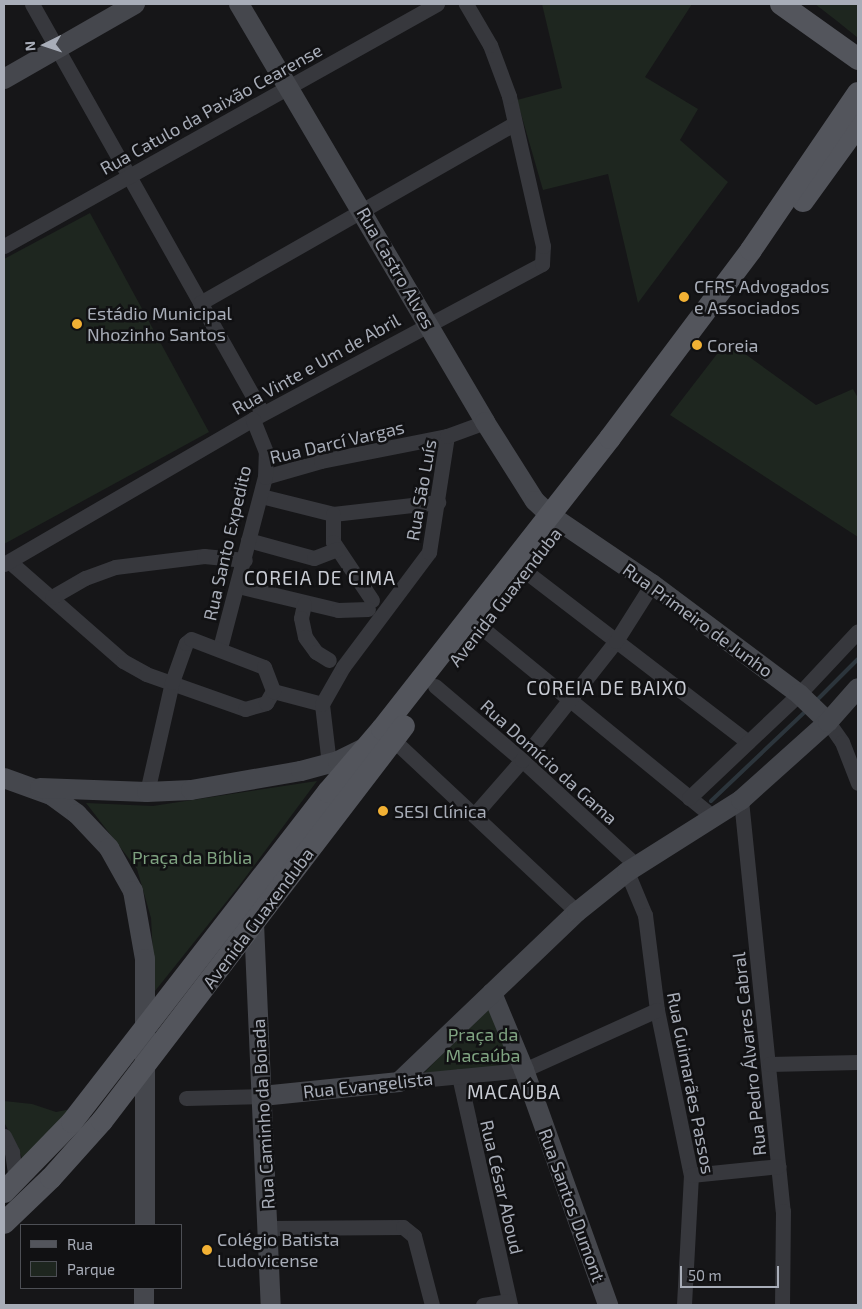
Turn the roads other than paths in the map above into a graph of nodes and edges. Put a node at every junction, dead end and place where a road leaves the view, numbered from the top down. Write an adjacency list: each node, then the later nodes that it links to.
1 (32, 4): 7 (street, Rua Santo Expedito)
2 (135, 4): 7 (street)
3 (239, 4): 10 (street, Rua Castro Alves)
4 (437, 4): 10 (street, Rua Catulo da Paixão Cearense)
5 (466, 4): 12 (street, Rua Vinte e Um de Abril)
6 (781, 4): 8 (main road)
7 (57, 48): 9 (street); 14 (street, Rua Santo Expedito)
8 (858, 59)
9 (4, 79)
10 (287, 88): 14 (street, Rua Catulo da Paixão Cearense); 15 (street, Rua Castro Alves)
11 (858, 94): 26 (main road, Avenida Guaxenduba)
12 (514, 124): 15 (street); 18 (street, Rua Vinte e Um de Abril)
13 (858, 125): 26 (main road, Avenida Guaxenduba)
14 (129, 176): 16 (street, Rua Catulo da Paixão Cearense); 17 (street, Rua Santo Expedito)
15 (363, 212): 17 (street); 18 (street, Rua Castro Alves)
16 (4, 246)
17 (200, 303): 19 (street, Rua Santo Expedito)
18 (428, 324): 19 (street, Rua Vinte e Um de Abril); 20 (street, Rua Castro Alves)
19 (257, 416): 22 (street, Rua Santo Expedito); 30 (street, Rua Vinte e Um de Abril)
20 (485, 422): 21 (street, Rua São Luís); 26 (street, Rua Castro Alves)
21 (447, 436): 22 (street, Rua Darcí Vargas); 24 (street, Rua São Luís)
22 (265, 477): 23 (street, Rua Santo Expedito)
23 (261, 496): 25 (street); 27 (street, Rua Santo Expedito)
24 (438, 502): 25 (street); 47 (street, Rua São Luís)
25 (333, 514): 28 (street)
26 (556, 519): 31 (main road, Avenida Guaxenduba); 32 (street, Rua Primeiro de Junho); 49 (main road, Avenida Guaxenduba)
27 (248, 540): 28 (street); 29 (street, Rua Santo Expedito)
28 (337, 549): 35 (street)
29 (245, 560): 33 (street, Rua Santo Expedito); 34 (street)
30 (7, 563): 34 (street)
31 (526, 571): 36 (main road, Avenida Guaxenduba); 38 (street)
32 (652, 584): 38 (street); 45 (street, Rua Primeiro de Junho)
33 (238, 586): 35 (street); 39 (street, Rua Santo Expedito)
34 (52, 597): 41 (street)
35 (304, 604): 40 (street)
36 (481, 627): 42 (main road, Avenida Guaxenduba); 46 (street)
37 (858, 631): 45 (street)
38 (616, 640): 46 (street); 50 (street)
39 (220, 648): 41 (street); 44 (street)
40 (329, 660)
41 (172, 682): 44 (street); 57 (street)
42 (435, 686): 49 (main road, Avenida Guaxenduba); 52 (street, Rua Domício da Gama)
43 (858, 688): 48 (street)
44 (273, 692): 47 (street)
45 (802, 697): 48 (street, Rua Primeiro de Junho); 50 (street)
46 (569, 700): 52 (street); 59 (street)
47 (322, 704): 53 (street)
48 (825, 718): 55 (street); 60 (street)
49 (388, 734): 51 (main road, Avenida Guaxenduba); 61 (street); 65 (main road, Avenida Guaxenduba)
50 (748, 742): 59 (street)
51 (367, 747): 53 (street); 58 (main road, Avenida Guaxenduba)
52 (522, 760): 61 (street); 63 (street, Rua Domício da Gama)
53 (330, 764): 57 (street)
54 (4, 778): 56 (street)
55 (858, 783)
56 (34, 787): 57 (street); 68 (street)
57 (146, 792)
58 (328, 792): 65 (main road); 68 (main road, Avenida Guaxenduba)
59 (689, 798): 62 (street)
60 (741, 800): 62 (street); 71 (street, Rua Pedro Álvares Cabral)
61 (474, 815): 64 (street)
62 (714, 818): 63 (street)
63 (632, 869): 64 (street); 67 (street, Rua Guimarães Passos)
64 (578, 912): 66 (street)
65 (254, 923): 70 (main road, Avenida Guaxenduba); 76 (street, Rua Caminho da Boiada)
66 (492, 993): 73 (street, Rua Santos Dumont); 75 (street)
67 (657, 1010): 73 (street, Rua Evangelista); 80 (street, Rua Guimarães Passos)
68 (146, 1028): 70 (street); 72 (main road, Avenida Guaxenduba)
69 (858, 1062): 71 (street)
70 (146, 1064): 72 (main road); 82 (main road, Avenida Guaxenduba); 83 (street)
71 (769, 1064): 79 (street, Rua Pedro Álvares Cabral)
72 (116, 1067): 81 (main road, Avenida Guaxenduba)
73 (524, 1070): 74 (street, Rua Evangelista); 91 (street, Rua Santos Dumont)
74 (459, 1076): 75 (street, Rua Evangelista); 86 (street, Rua César Aboud)
75 (399, 1082): 76 (street, Rua Evangelista)
76 (262, 1096): 77 (street, Rua Evangelista); 84 (street, Rua Caminho da Boiada)
77 (186, 1098)
78 (4, 1136): 81 (street)
79 (779, 1166): 80 (street); 93 (street, Rua Pedro Álvares Cabral)
80 (692, 1175): 92 (street, Rua Guimarães Passos)
81 (10, 1187)
82 (4, 1223)
83 (145, 1224)
84 (269, 1228): 88 (street, Rua Caminho da Boiada); 89 (street)
85 (144, 1289): 87 (street)
86 (509, 1303): 90 (street)
87 (144, 1305)
88 (271, 1305)
89 (432, 1305)
90 (483, 1305)
91 (608, 1305)
92 (684, 1305)
93 (782, 1305)

